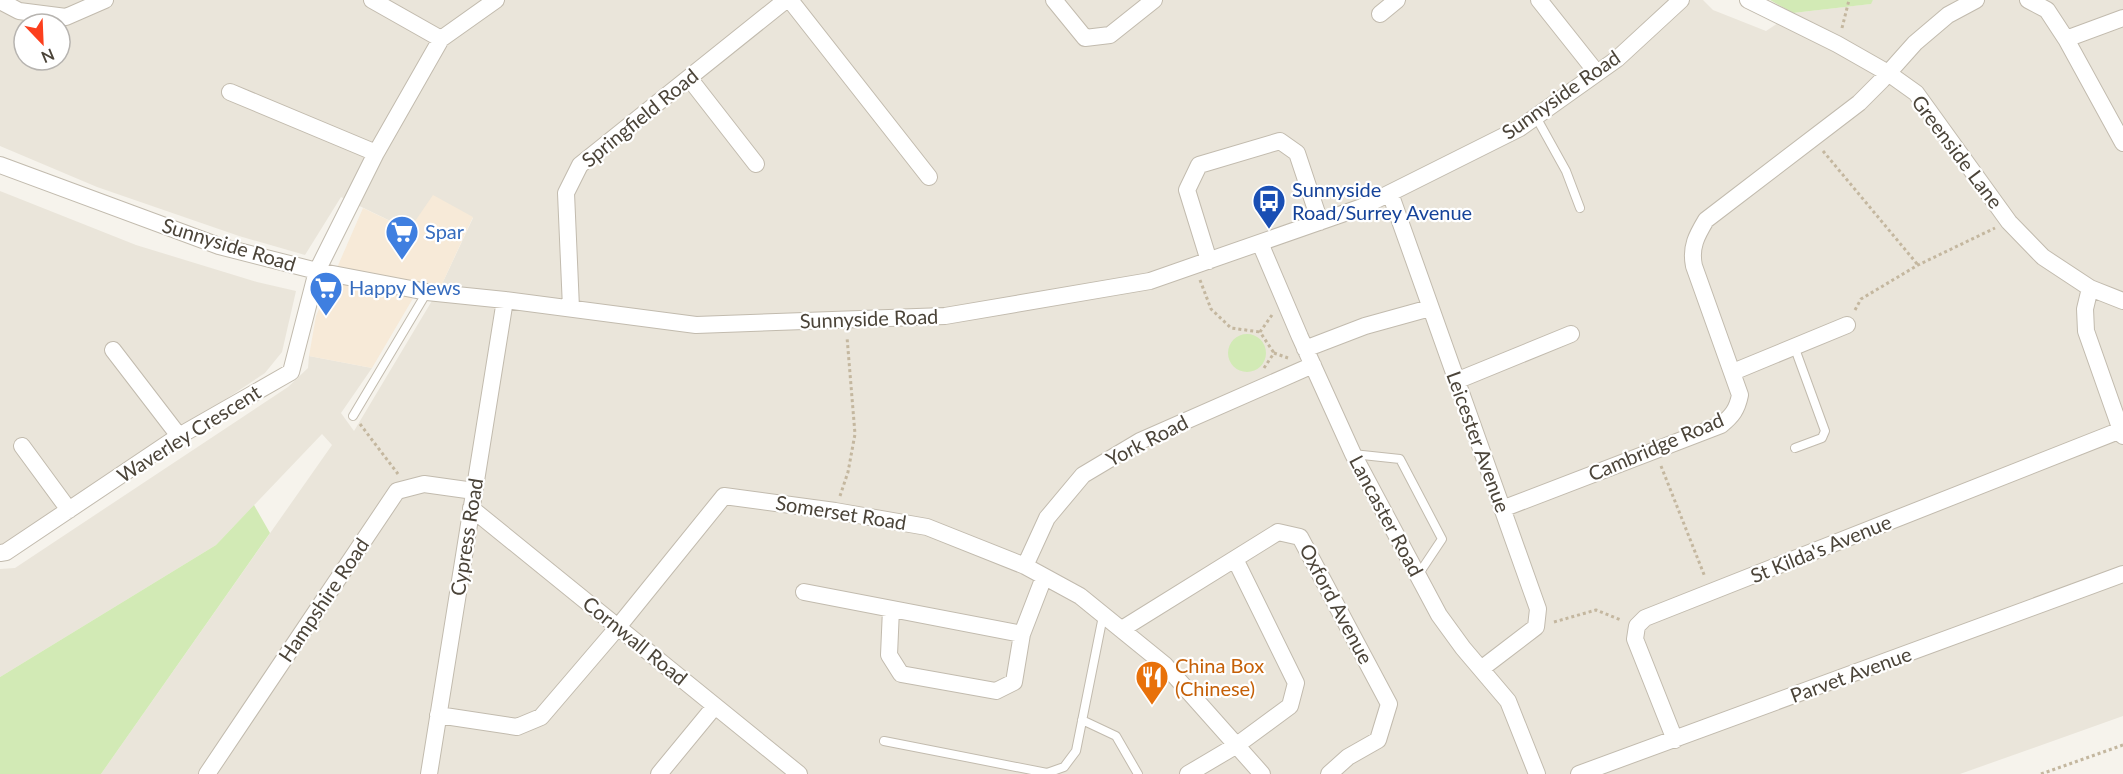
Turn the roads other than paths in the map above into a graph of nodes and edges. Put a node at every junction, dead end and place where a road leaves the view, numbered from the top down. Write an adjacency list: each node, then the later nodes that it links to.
1 (105, 0): 13 (street)
2 (372, 0): 16 (street)
3 (496, 0): 16 (street)
4 (788, 0): 20 (street, Springfield Road); 27 (street)
5 (1054, 0): 6 (street)
6 (1154, 0)
7 (1397, 0): 14 (street)
8 (1539, 0): 18 (street)
9 (1681, 0): 18 (street, Sunnyside Road)
10 (1748, 0): 19 (street, Greenside Lane)
11 (1976, 0): 19 (street, Cambridge Road)
12 (2028, 0): 17 (street)
13 (0, 1)
14 (1380, 14)
15 (2123, 18): 17 (street)
16 (441, 39): 24 (street, Waverley Crescent)
17 (2066, 39): 23 (street)
18 (1597, 73): 22 (street, Sunnyside Road)
19 (1888, 73): 34 (street, Greenside Lane); 46 (street, Cambridge Road)
20 (689, 78): 25 (street); 38 (street, Springfield Road)
21 (230, 92): 24 (street)
22 (1536, 117): 28 (street, Sunnyside Road); 29 (lane)
23 (2123, 143)
24 (376, 153): 33 (street, Waverley Crescent)
25 (756, 164)
26 (0, 165): 33 (street, Sunnyside Road)
27 (929, 177)
28 (1390, 193): 30 (street, Sunnyside Road); 39 (street, Leicester Avenue)
29 (1580, 208)
30 (1320, 222): 31 (street, Sunnyside Road); 32 (street)
31 (1260, 243): 32 (street, Sunnyside Road); 43 (street, Lancaster Road)
32 (1202, 263): 38 (street, Sunnyside Road)
33 (317, 271): 35 (street, Sunnyside Road); 50 (street, Waverley Crescent)
34 (2090, 288): 37 (street, Greenside Lane); 49 (street)
35 (427, 292): 36 (street, Sunnyside Road); 48 (lane)
36 (505, 300): 38 (street, Sunnyside Road); 54 (street, Cypress Road)
37 (2123, 302)
38 (571, 308)
39 (1430, 308): 43 (street); 47 (street, Leicester Avenue)
40 (1847, 325): 42 (street)
41 (1571, 334): 47 (street)
42 (1794, 346): 46 (street); 52 (lane)
43 (1305, 349): 45 (street, Lancaster Road)
44 (113, 350): 50 (street)
45 (1313, 365): 53 (street, Lancaster Road); 60 (street, York Road)
46 (1732, 372): 56 (street, Cambridge Road)
47 (1456, 381): 56 (street, Leicester Avenue)
48 (353, 416)
49 (2122, 433): 74 (street, St Kilda's Avenue)
50 (179, 436): 57 (street, Waverley Crescent)
51 (22, 446): 57 (street)
52 (1795, 448)
53 (1353, 454): 62 (street, Lancaster Road); 62 (lane)
54 (474, 491): 55 (street, Cypress Road); 77 (street, Hampshire Road)
55 (471, 508): 67 (street, Cornwall Road); 72 (street, Cypress Road)
56 (1502, 509): 70 (street, Leicester Avenue)
57 (69, 510): 58 (street, Waverley Crescent)
58 (0, 553)
59 (1235, 559): 68 (street, Oxford Avenue); 76 (street); 84 (street, Oxford Avenue)
60 (1025, 566): 63 (street, Somerset Road); 67 (street, Somerset Road)
61 (2123, 574): 74 (street, Parvet Avenue)
62 (1418, 575): 70 (street, Lancaster Road)
63 (1044, 577): 66 (street, Somerset Road); 69 (street)
64 (804, 592): 65 (street)
65 (891, 609): 69 (street); 69 (street)
66 (1104, 615): 68 (street, Somerset Road); 73 (lane)
67 (618, 627): 71 (street, Cornwall Road); 72 (street, Somerset Road)
68 (1122, 629): 76 (street, Somerset Road)
69 (1022, 634)
70 (1481, 669): 85 (street, Lancaster Road)
71 (715, 706): 79 (street); 80 (street, Cornwall Road)
72 (438, 714): 78 (street, Cypress Road)
73 (1082, 720): 75 (lane); 81 (lane)
74 (1676, 740): 86 (street, Parvet Avenue)
75 (884, 741)
76 (1237, 746): 82 (street); 83 (street, Somerset Road)
77 (207, 774)
78 (429, 774)
79 (660, 774)
80 (799, 774)
81 (1138, 774)
82 (1188, 774)
83 (1262, 774)
84 (1329, 774)
85 (1537, 774)
86 (1579, 774)

